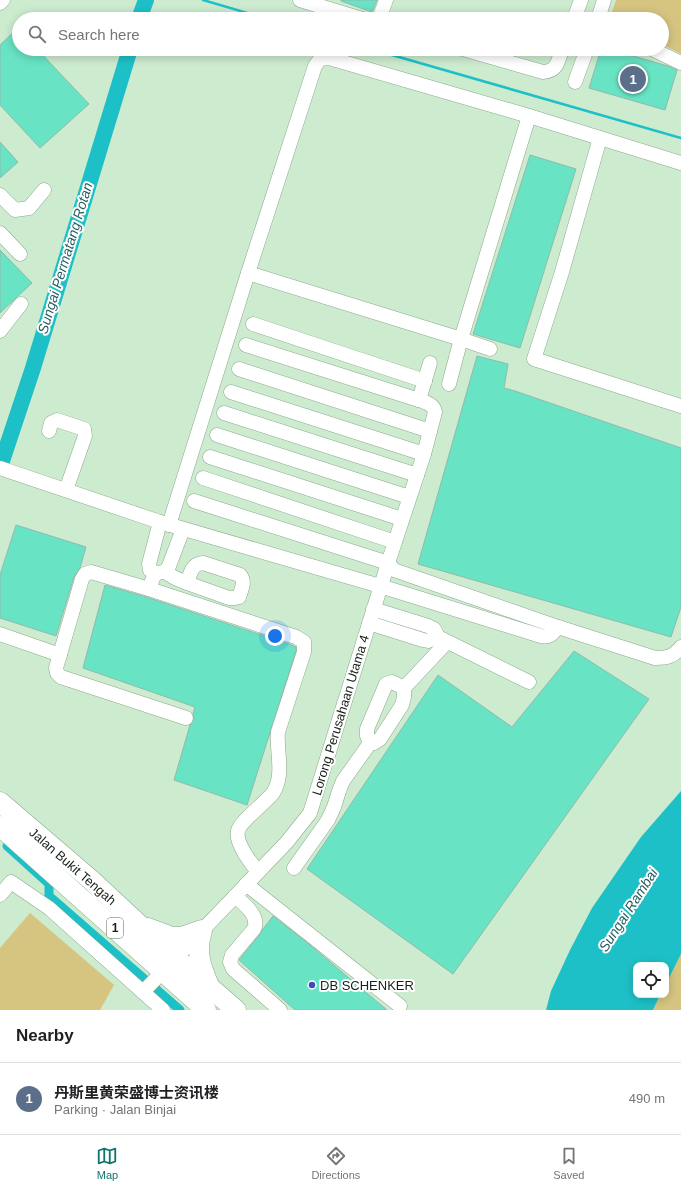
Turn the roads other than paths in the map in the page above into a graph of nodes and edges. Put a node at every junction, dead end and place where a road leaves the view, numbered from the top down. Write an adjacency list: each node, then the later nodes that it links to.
1 (3, 0): 5 (street)
2 (300, 0): 6 (street)
3 (386, 0): 7 (street)
4 (604, 0): 8 (street)
5 (0, 3)
6 (339, 12)
7 (382, 12)
8 (600, 12)
9 (487, 56): 10 (street)
10 (560, 56)
11 (584, 56): 14 (street)
12 (666, 56): 13 (street)
13 (681, 63)
14 (575, 82)
15 (530, 116): 16 (street); 22 (street); 26 (street)
16 (600, 138): 17 (street); 35 (street)
17 (681, 163)
18 (44, 190): 19 (street)
19 (0, 195)
20 (0, 233): 21 (street)
21 (20, 254)
22 (248, 273): 26 (street); 49 (street)
23 (21, 304): 25 (street)
24 (253, 324): 31 (street)
25 (0, 331)
26 (461, 339): 28 (street); 32 (street)
27 (246, 345): 34 (street)
28 (490, 349)
29 (430, 363): 31 (street)
30 (239, 369): 38 (street)
31 (425, 381): 34 (street)
32 (449, 384)
33 (231, 392): 40 (street)
34 (419, 400): 38 (street, Lorong Perusahaan Utama 4)
35 (681, 406)
36 (224, 413): 43 (street)
37 (49, 430): 45 (street)
38 (430, 431): 40 (street, Lorong Perusahaan Utama 4)
39 (217, 435): 46 (street)
40 (424, 454): 43 (street, Lorong Perusahaan Utama 4)
41 (210, 457): 48 (street)
42 (3, 469): 45 (street)
43 (417, 475): 46 (street, Lorong Perusahaan Utama 4)
44 (203, 478): 50 (street)
45 (66, 490): 49 (street)
46 (410, 497): 48 (street, Lorong Perusahaan Utama 4)
47 (194, 501): 51 (street)
48 (402, 519): 50 (street, Lorong Perusahaan Utama 4)
49 (172, 526): 52 (street); 52 (street); 54 (street)
50 (395, 542): 51 (street, Lorong Perusahaan Utama 4)
51 (388, 563): 54 (street, Lorong Perusahaan Utama 4); 58 (street)
52 (160, 573): 53 (street); 55 (street)
53 (188, 583)
54 (380, 586): 56 (street, Lorong Perusahaan Utama 4); 58 (street)
55 (149, 590): 62 (street); 70 (street)
56 (373, 609): 57 (street, Lorong Perusahaan Utama 4); 60 (street)
57 (369, 623): 60 (street); 70 (street, Lorong Perusahaan Utama 4)
58 (558, 627): 61 (street)
59 (0, 634): 62 (street)
60 (443, 640): 63 (street); 64 (street)
61 (681, 646)
62 (60, 655): 65 (street)
63 (529, 682)
64 (404, 688): 66 (street); 66 (street)
65 (186, 718)
66 (370, 743): 69 (street)
67 (0, 802): 74 (highway, Jalan Bukit Tengah / 1)
68 (0, 826): 76 (highway, Jalan Bukit Tengah / 1)
69 (294, 868)
70 (258, 872): 71 (street, Lorong Perusahaan Utama 4)
71 (246, 884): 73 (street, Lorong Perusahaan Utama 4); 78 (street)
72 (0, 895): 76 (street)
73 (235, 896): 75 (street, Lorong Perusahaan Utama 4); 82 (street)
74 (139, 924): 75 (highway); 76 (highway, Jalan Bukit Tengah / 1)
75 (202, 930): 76 (street, Lorong Perusahaan Utama 4); 77 (highway)
76 (157, 977): 77 (highway, Jalan Bukit Tengah / 1); 79 (street); 80 (highway, Jalan Bukit Tengah / 1)
77 (209, 987): 81 (highway, Jalan Bukit Tengah / 1)
78 (400, 1006)
79 (163, 1010)
80 (206, 1010)
81 (236, 1010)
82 (280, 1010)

